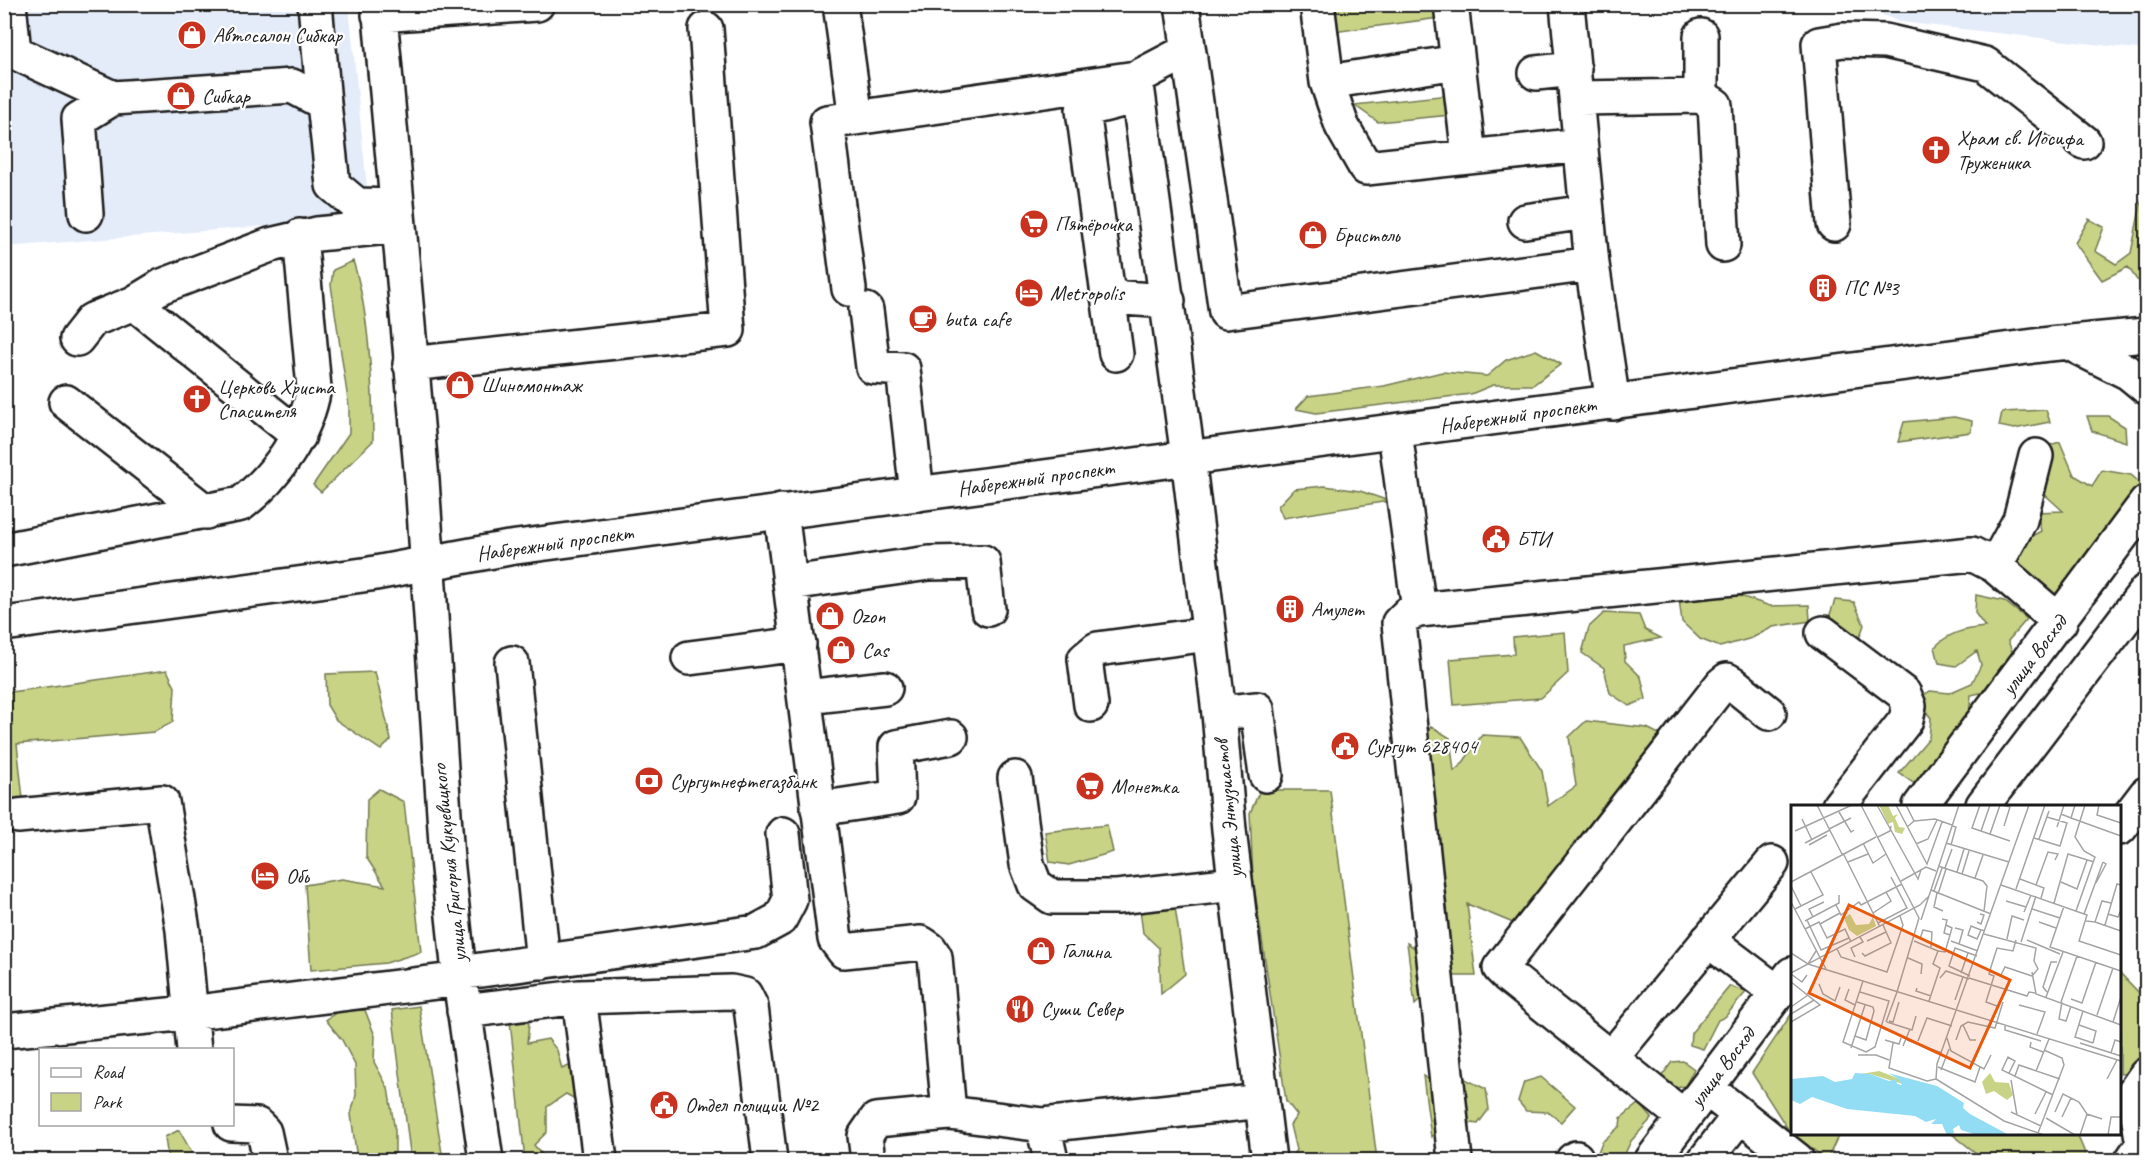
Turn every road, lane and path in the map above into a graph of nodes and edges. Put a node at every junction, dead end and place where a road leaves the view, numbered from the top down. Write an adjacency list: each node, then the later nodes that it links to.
1 (9, 4): 12 (main road)
2 (315, 4): 21 (main road)
3 (537, 4): 9 (main road)
4 (840, 4): 22 (main road)
5 (1182, 4): 13 (main road)
6 (1317, 4): 16 (main road)
7 (1450, 4): 14 (main road)
8 (1567, 4): 17 (main road)
9 (379, 10): 28 (main road, улица Григория Кукуевицкого)
10 (706, 29): 41 (main road)
11 (1701, 36): 19 (main road)
12 (9, 52): 20 (main road)
13 (1190, 57): 18 (main road); 33 (main road)
14 (1458, 62): 16 (main road); 25 (main road)
15 (1536, 73): 17 (main road)
16 (1327, 82): 25 (main road)
17 (1576, 84): 19 (main road); 24 (main road)
18 (1137, 87): 22 (main road); 34 (main road); 35 (main road, улица Энтузиастов)
19 (1701, 96): 32 (main road)
20 (113, 98): 21 (main road); 27 (main road)
21 (324, 103): 28 (main road)
22 (856, 118): 49 (main road)
23 (2084, 142): 30 (main road)
24 (1580, 145): 25 (main road); 26 (main road)
25 (1469, 156)
26 (1586, 212): 29 (main road); 33 (main road)
27 (86, 214)
28 (397, 216): 31 (main road); 41 (main road, улица Григория Кукуевицкого)
29 (1525, 221)
30 (1834, 224)
31 (300, 236): 36 (main road); 46 (main road)
32 (1723, 245)
33 (1592, 264): 44 (main road)
34 (1108, 297): 35 (main road); 40 (main road)
35 (1168, 301): 48 (main road, улица Энтузиастов)
36 (134, 303): 38 (main road); 46 (main road)
37 (2146, 335): 39 (main road, Набережный проспект)
38 (76, 339)
39 (2069, 343): 42 (main road); 44 (main road, Набережный проспект)
40 (1116, 354)
41 (410, 364): 54 (main road, улица Григория Кукуевицкого)
42 (2146, 387)
43 (66, 402): 52 (main road)
44 (1613, 403): 45 (main road, Набережный проспект)
45 (1395, 432): 48 (main road, Набережный проспект); 59 (main road)
46 (299, 436): 52 (main road)
47 (2036, 456): 55 (main road)
48 (1188, 458): 49 (main road, Набережный проспект); 63 (main road, улица Энтузиастов)
49 (917, 494): 51 (main road, Набережный проспект)
50 (2146, 503): 60 (main road, улица Восход)
51 (782, 511): 54 (main road, Набережный проспект); 56 (main road)
52 (206, 512): 53 (main road)
53 (4, 550)
54 (427, 564): 61 (main road, Набережный проспект); 90 (main road, улица Григория Кукуевицкого)
55 (1995, 566): 59 (main road); 60 (main road)
56 (791, 583): 58 (main road); 64 (main road)
57 (2146, 591): 80 (main road)
58 (988, 609)
59 (1419, 610): 111 (main road)
60 (2060, 622): 74 (main road, улица Восход)
61 (4, 624)
62 (1823, 633): 77 (main road)
63 (1209, 634): 69 (main road); 71 (main road, улица Энтузиастов)
64 (799, 644): 65 (main road); 68 (main road)
65 (689, 658)
66 (512, 663): 88 (main road)
67 (885, 688): 68 (main road)
68 (806, 697): 81 (main road)
69 (1091, 705)
70 (1768, 713): 95 (main road)
71 (1219, 714): 73 (main road); 86 (main road, улица Энтузиастов)
72 (951, 737): 81 (main road)
73 (1266, 775)
74 (1943, 775): 78 (main road, улица Восход); 79 (main road)
75 (1015, 778): 86 (main road)
76 (2146, 794): 83 (main road)
77 (1841, 805)
78 (1921, 805)
79 (1982, 805)
80 (1984, 805)
81 (819, 809): 99 (main road)
82 (18, 816): 92 (main road)
83 (2121, 827)
84 (783, 834): 88 (main road)
85 (1772, 863): 87 (main road)
86 (1235, 884): 98 (main road, улица Энтузиастов)
87 (1708, 940): 89 (main road); 95 (main road)
88 (543, 962): 90 (main road)
89 (1785, 984): 97 (main road, улица Восход)
90 (462, 988): 91 (main road); 92 (main road); 105 (main road, улица Григория Кукуевицкого)
91 (579, 997): 106 (main road); 107 (main road)
92 (189, 1013): 93 (main road); 94 (main road)
93 (4, 1031)
94 (194, 1048)
95 (1611, 1058): 101 (main road)
96 (2146, 1075): 115 (main road)
97 (1706, 1088): 100 (main road); 101 (main road, улица Восход)
98 (1262, 1101): 103 (main road); 110 (main road, улица Энтузиастов)
99 (949, 1113): 103 (main road); 108 (main road)
100 (1740, 1115): 113 (main road); 114 (main road)
101 (1684, 1117): 112 (main road, улица Восход)
102 (234, 1125): 104 (main road)
103 (1043, 1125): 109 (main road)
104 (270, 1161)
105 (486, 1161)
106 (600, 1161)
107 (770, 1161)
108 (868, 1161)
109 (1051, 1161)
110 (1269, 1161)
111 (1455, 1161)
112 (1652, 1161)
113 (1705, 1161)
114 (1797, 1161)
115 (2132, 1161)

